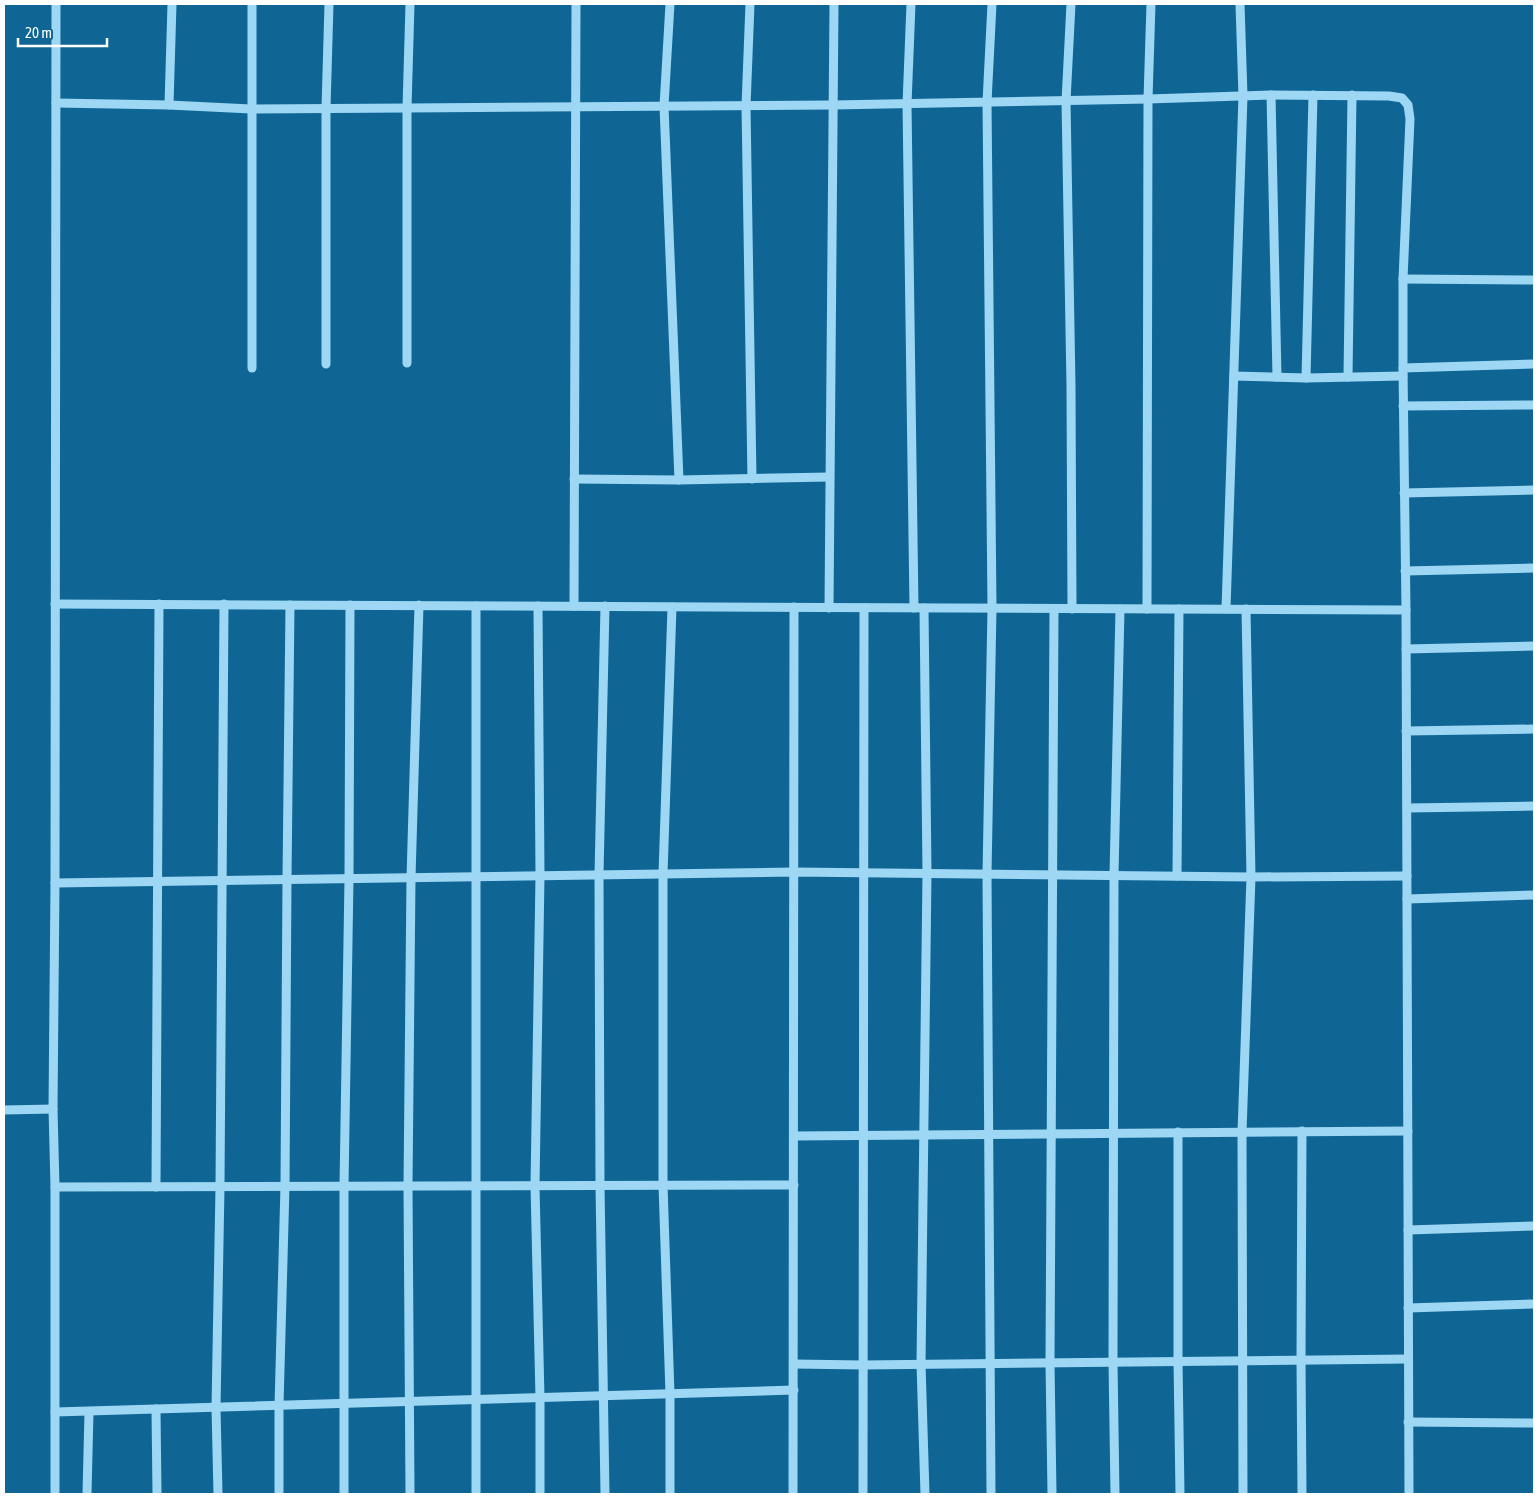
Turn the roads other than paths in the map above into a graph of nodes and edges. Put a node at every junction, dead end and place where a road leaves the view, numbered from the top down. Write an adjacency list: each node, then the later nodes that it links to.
1 (56, 4): 22 (street)
2 (172, 4): 24 (street)
3 (252, 4): 31 (street)
4 (329, 4): 29 (street)
5 (410, 4): 30 (street)
6 (576, 4): 28 (street)
7 (670, 4): 26 (street)
8 (750, 4): 27 (street)
9 (834, 4): 25 (street)
10 (911, 4): 23 (street)
11 (992, 4): 21 (street)
12 (1071, 4): 20 (street)
13 (1151, 4): 19 (street)
14 (1240, 4): 17 (street)
15 (1313, 95): 16 (street); 18 (street); 42 (street)
16 (1352, 95): 32 (street); 41 (street)
17 (1243, 96): 18 (street); 19 (street); 39 (street)
18 (1271, 96): 40 (street)
19 (1148, 99): 20 (street); 73 (street)
20 (1066, 101): 21 (street); 70 (street)
21 (987, 102): 23 (street); 69 (street)
22 (56, 103): 24 (street); 53 (street)
23 (907, 104): 25 (street); 67 (street)
24 (169, 105): 31 (street)
25 (833, 105): 27 (street); 45 (street)
26 (664, 106): 27 (street); 28 (street); 48 (street)
27 (746, 106): 47 (street)
28 (575, 107): 30 (street); 46 (street)
29 (326, 108): 30 (street); 31 (street); 35 (street)
30 (407, 108): 34 (street)
31 (252, 109): 37 (street)
32 (1403, 279): 33 (street); 38 (street)
33 (1534, 280)
34 (407, 362)
35 (326, 364)
36 (1534, 364): 38 (street)
37 (252, 368)
38 (1403, 372): 41 (street); 43 (street)
39 (1234, 376): 40 (street); 75 (street)
40 (1277, 377): 42 (street)
41 (1348, 377): 42 (street)
42 (1306, 378)
43 (1403, 406): 44 (street); 50 (street)
44 (1534, 406)
45 (829, 477): 47 (street); 65 (street)
46 (574, 479): 48 (street); 61 (street)
47 (752, 479): 48 (street)
48 (679, 480)
49 (1534, 490): 50 (street)
50 (1404, 493): 52 (street)
51 (1534, 568): 52 (street)
52 (1405, 571): 77 (street)
53 (55, 604): 54 (street); 102 (street)
54 (159, 604): 55 (street); 101 (street)
55 (224, 604): 56 (street); 100 (street)
56 (290, 605): 57 (street); 98 (street)
57 (350, 605): 58 (street); 99 (street)
58 (419, 605): 59 (street); 97 (street)
59 (476, 606): 60 (street); 92 (street)
60 (538, 606): 61 (street); 93 (street)
61 (574, 606): 62 (street)
62 (605, 606): 63 (street); 89 (street)
63 (672, 607): 64 (street); 87 (street)
64 (794, 607): 65 (street); 84 (street)
65 (829, 608): 66 (street)
66 (864, 608): 67 (street); 85 (street)
67 (914, 608): 68 (street)
68 (924, 608): 69 (street); 86 (street)
69 (992, 608): 71 (street); 88 (street)
70 (1072, 608): 71 (street); 72 (street)
71 (1054, 609): 90 (street)
72 (1120, 609): 73 (street); 91 (street)
73 (1147, 609): 74 (street)
74 (1179, 609): 75 (street); 94 (street)
75 (1226, 609): 76 (street)
76 (1246, 609): 77 (street); 96 (street)
77 (1406, 610): 79 (street)
78 (1534, 646): 79 (street)
79 (1406, 649): 81 (street)
80 (1534, 729): 81 (street)
81 (1406, 731): 83 (street)
82 (1534, 806): 83 (street)
83 (1406, 808): 95 (street)
84 (794, 872): 85 (street); 87 (street); 116 (street)
85 (864, 873): 86 (street); 115 (street)
86 (927, 873): 88 (street); 113 (street)
87 (663, 874): 89 (street); 117 (street)
88 (987, 874): 90 (street); 114 (street)
89 (599, 875): 93 (street); 124 (street)
90 (1052, 875): 91 (street); 111 (street)
91 (1114, 875): 94 (street); 112 (street)
92 (476, 876): 93 (street); 97 (street); 122 (street)
93 (540, 876): 123 (street)
94 (1177, 876): 96 (street)
95 (1407, 876): 96 (street); 104 (street)
96 (1251, 877): 110 (street)
97 (411, 878): 99 (street); 121 (street)
98 (286, 879): 99 (street); 100 (street); 119 (street)
99 (349, 879): 120 (street)
100 (222, 880): 101 (street); 127 (street)
101 (158, 882): 102 (street); 126 (street)
102 (55, 883): 106 (street)
103 (1534, 895): 104 (street)
104 (1407, 899): 108 (street)
105 (4, 1110): 106 (street)
106 (53, 1110): 125 (street)
107 (1302, 1131): 108 (street); 110 (street); 133 (street)
108 (1408, 1131): 129 (street)
109 (1178, 1132): 110 (street); 112 (street); 134 (street)
110 (1242, 1132): 135 (street)
111 (1052, 1133): 112 (street); 114 (street); 137 (street)
112 (1113, 1133): 136 (street)
113 (925, 1134): 114 (street); 115 (street); 139 (street)
114 (988, 1134): 140 (street)
115 (864, 1135): 116 (street); 141 (street)
116 (794, 1136): 118 (street)
117 (663, 1185): 118 (street); 124 (street); 143 (street)
118 (794, 1185): 138 (street)
119 (285, 1186): 120 (street); 127 (street); 149 (street)
120 (344, 1186): 121 (street); 148 (street)
121 (408, 1186): 122 (street); 147 (street)
122 (476, 1186): 123 (street); 146 (street)
123 (535, 1186): 124 (street); 145 (street)
124 (600, 1186): 144 (street)
125 (55, 1187): 126 (street); 152 (street)
126 (156, 1187): 127 (street)
127 (220, 1187): 150 (street)
128 (1534, 1226): 129 (street)
129 (1408, 1230): 131 (street)
130 (1534, 1304): 131 (street)
131 (1408, 1308): 132 (street)
132 (1408, 1358): 133 (street); 154 (street)
133 (1301, 1360): 135 (street); 175 (street)
134 (1178, 1361): 135 (street); 136 (street); 173 (street)
135 (1242, 1361): 174 (street)
136 (1113, 1362): 137 (street); 172 (street)
137 (1050, 1363): 140 (street); 171 (street)
138 (794, 1364): 141 (street); 142 (street)
139 (921, 1364): 140 (street); 141 (street); 169 (street)
140 (990, 1364): 170 (street)
141 (863, 1365): 168 (street)
142 (794, 1390): 143 (street); 167 (street)
143 (670, 1394): 144 (street); 166 (street)
144 (602, 1396): 145 (street); 165 (street)
145 (540, 1398): 146 (street); 164 (street)
146 (475, 1400): 147 (street); 163 (street)
147 (409, 1402): 148 (street); 162 (street)
148 (344, 1404): 149 (street); 161 (street)
149 (278, 1406): 150 (street); 160 (street)
150 (216, 1408): 151 (street); 159 (street)
151 (156, 1409): 153 (street); 158 (street)
152 (55, 1412): 153 (street); 156 (street)
153 (89, 1412): 157 (street)
154 (1408, 1422): 155 (street); 176 (street)
155 (1534, 1423)
156 (55, 1494)
157 (88, 1494)
158 (157, 1494)
159 (218, 1494)
160 (279, 1494)
161 (344, 1494)
162 (410, 1494)
163 (476, 1494)
164 (540, 1494)
165 (605, 1494)
166 (670, 1494)
167 (793, 1494)
168 (863, 1494)
169 (925, 1494)
170 (991, 1494)
171 (1052, 1494)
172 (1115, 1494)
173 (1180, 1494)
174 (1243, 1494)
175 (1302, 1494)
176 (1409, 1494)

